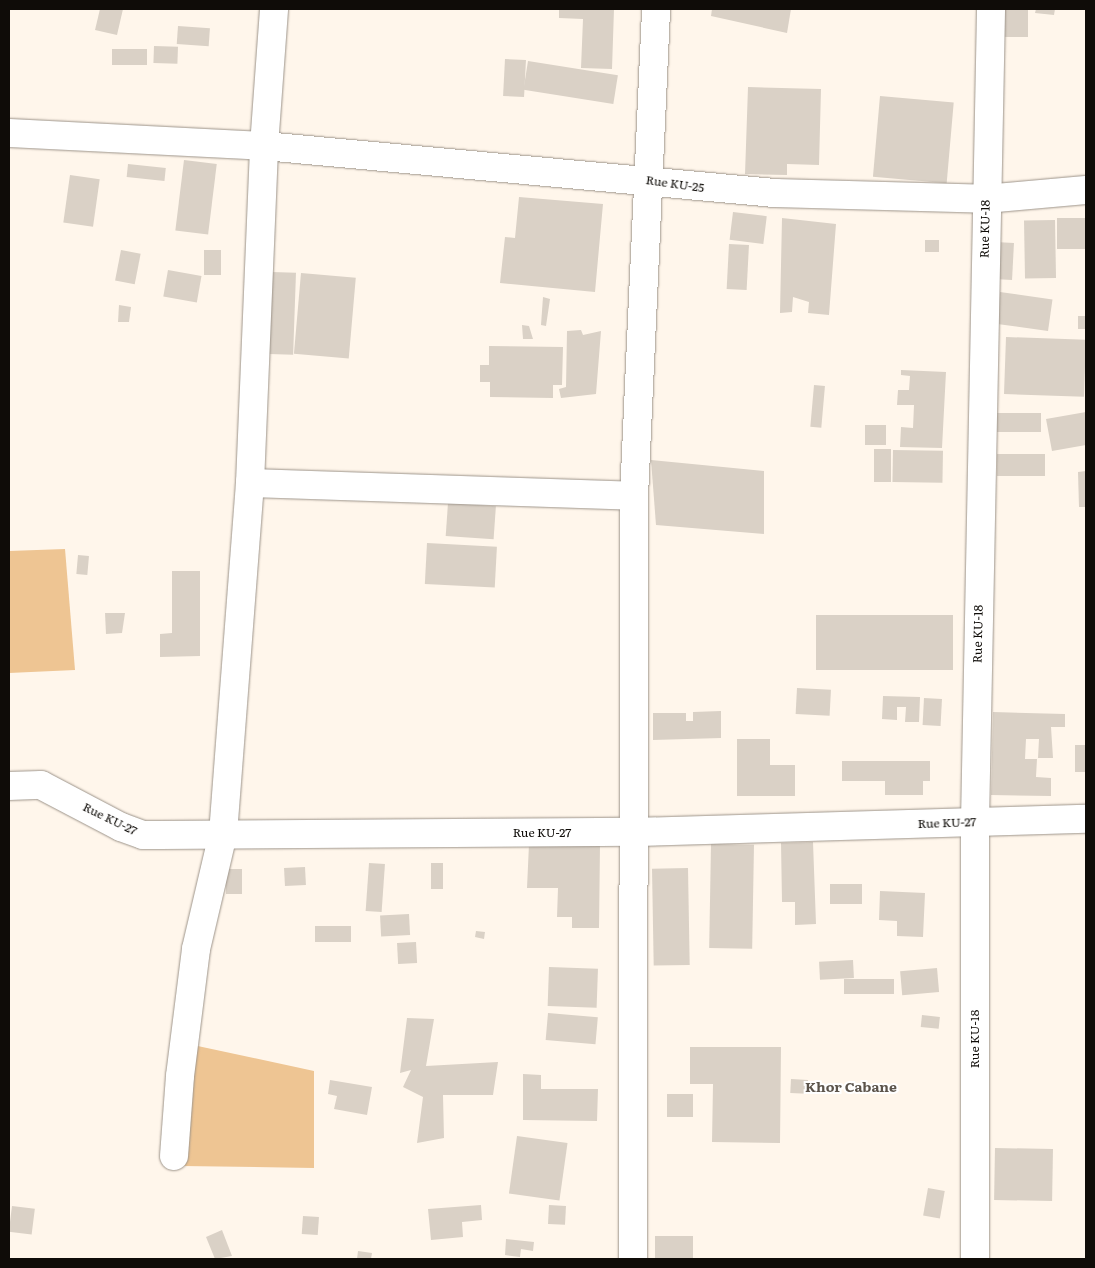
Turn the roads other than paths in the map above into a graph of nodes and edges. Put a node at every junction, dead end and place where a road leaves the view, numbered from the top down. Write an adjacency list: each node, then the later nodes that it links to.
1 (274, 9): 5 (street)
2 (656, 9): 6 (street)
3 (992, 9): 8 (street, Rue KU-18)
4 (9, 133): 5 (street, Rue KU-25)
5 (264, 146): 6 (street, Rue KU-25); 9 (street)
6 (647, 179): 8 (street, Rue KU-25); 10 (street)
7 (1086, 190): 8 (street, Rue KU-25)
8 (986, 199): 13 (street, Rue KU-18)
9 (250, 483): 10 (street); 15 (street)
10 (634, 496): 14 (street)
11 (9, 786): 15 (street, Rue KU-27)
12 (1086, 820): 13 (street, Rue KU-27)
13 (975, 822): 14 (street, Rue KU-27); 18 (street, Rue KU-18)
14 (636, 832): 15 (street, Rue KU-27); 17 (street)
15 (223, 834): 16 (street)
16 (174, 1156)
17 (633, 1259)
18 (975, 1259)

